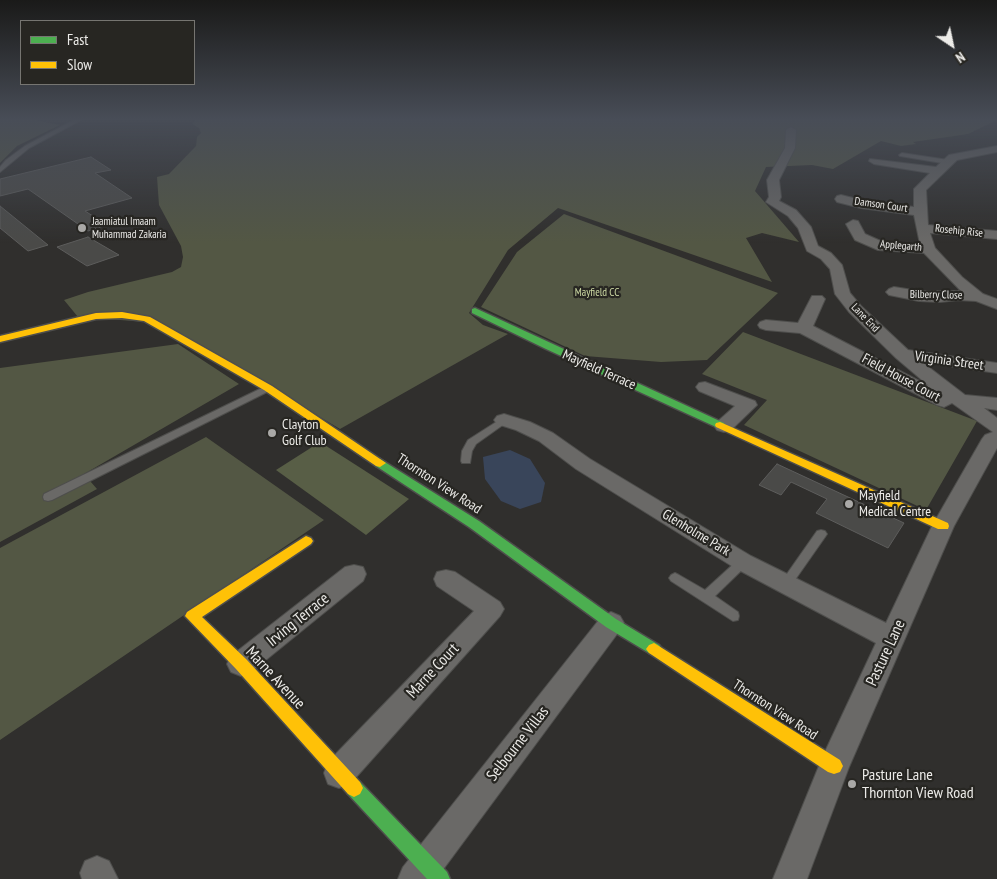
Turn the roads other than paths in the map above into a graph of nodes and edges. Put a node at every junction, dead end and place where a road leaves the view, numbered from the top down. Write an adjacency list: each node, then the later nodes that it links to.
1 (782, 161): 20 (street, Lane End)
2 (874, 161): 5 (street)
3 (923, 161): 5 (lane)
4 (949, 161): 5 (street)
5 (943, 167): 7 (street)
6 (841, 199): 7 (street, Damson Court)
7 (920, 212): 9 (street)
8 (853, 224): 11 (street, Applegarth)
9 (922, 228): 10 (street, Rosehip Rise); 11 (street)
10 (997, 235)
11 (928, 249): 13 (street)
12 (894, 292): 13 (street, Bilberry Close)
13 (978, 297): 15 (street)
14 (817, 299): 18 (street)
15 (997, 304)
16 (475, 311): 27 (street, Mayfield Terrace)
17 (766, 325): 18 (street, Field House Court)
18 (804, 328): 28 (street, Field House Court)
19 (0, 338): 23 (street, Thornton View Road)
20 (902, 354): 21 (street, Virginia Street); 24 (street, Lane End)
21 (997, 368)
22 (705, 387): 27 (street)
23 (268, 388): 31 (lane); 42 (street, Thornton View Road)
24 (962, 400): 25 (street); 28 (street, Lane End)
25 (997, 404)
26 (504, 420): 30 (lane); 35 (street, Glenholme Park)
27 (724, 426): 32 (street, Mayfield Terrace)
28 (997, 428)
29 (997, 436): 32 (street, Pasture Lane)
30 (466, 461)
31 (48, 497)
32 (943, 526): 43 (street, Pasture Lane)
33 (821, 534): 39 (lane)
34 (306, 541): 44 (street, Marne Avenue)
35 (743, 562): 39 (street, Glenholme Park); 40 (lane)
36 (354, 574): 44 (street, Irving Terrace)
37 (675, 578): 40 (lane)
38 (446, 579): 46 (street, Marne Court)
39 (786, 584): 43 (street, Glenholme Park)
40 (706, 597): 41 (lane)
41 (733, 616)
42 (611, 624): 45 (street, Thornton View Road); 47 (street, Selbourne Villas)
43 (892, 639): 45 (street, Pasture Lane)
44 (241, 664): 46 (street, Marne Avenue)
45 (834, 766): 48 (street, Pasture Lane)
46 (339, 773): 47 (street, Marne Avenue)
47 (427, 874)
48 (790, 879)

